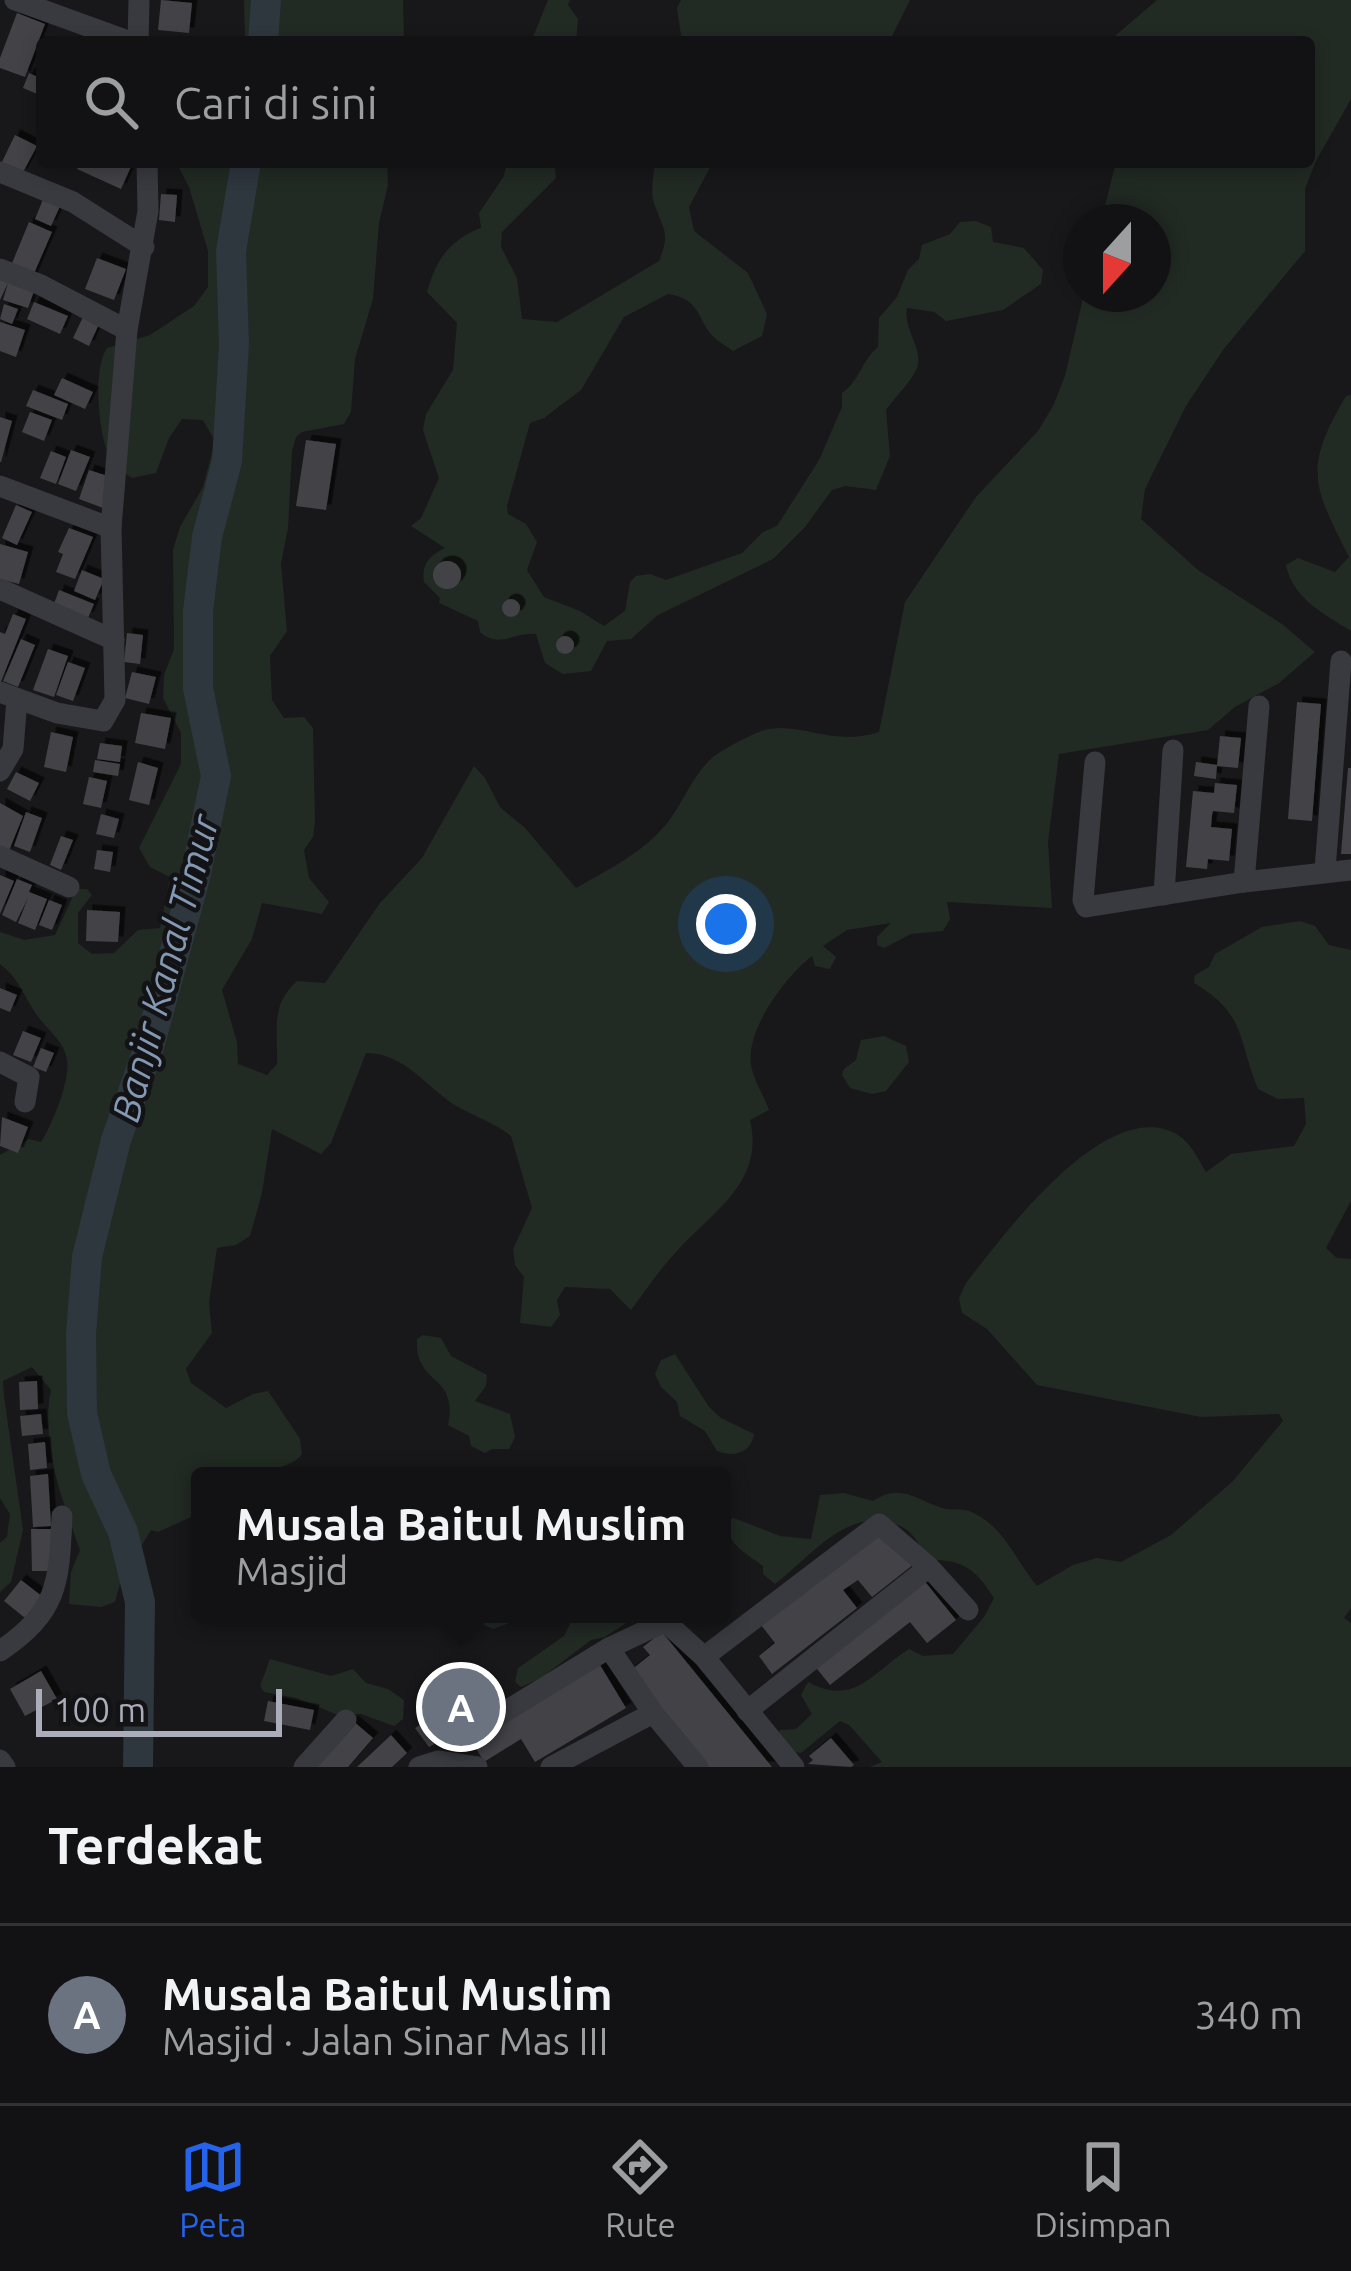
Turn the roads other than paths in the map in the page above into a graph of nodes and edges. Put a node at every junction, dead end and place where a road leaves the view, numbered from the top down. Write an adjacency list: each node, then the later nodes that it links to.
1 (15, 0): 3 (street)
2 (139, 0): 4 (street)
3 (118, 36)
4 (136, 36)
5 (147, 168): 7 (street)
6 (0, 172): 7 (street)
7 (144, 247): 9 (street)
8 (0, 269): 9 (street)
9 (128, 330): 11 (street)
10 (0, 486): 11 (street)
11 (111, 528): 13 (street)
12 (0, 590): 13 (street)
13 (114, 640): 15 (street)
14 (1341, 661): 21 (street)
15 (9, 695): 19 (street)
16 (1258, 706): 23 (street)
17 (1173, 750): 25 (street)
18 (1095, 761): 25 (street)
19 (0, 771)
20 (0, 856): 24 (street)
21 (1325, 870): 22 (street); 23 (street)
22 (1351, 870)
23 (1244, 882): 25 (street)
24 (69, 887)
25 (1163, 895)
26 (0, 1061): 27 (street)
27 (26, 1102)
28 (62, 1516): 32 (street)
29 (929, 1567): 30 (street); 33 (street); 34 (street)
30 (968, 1610)
31 (609, 1648): 33 (street); 35 (street); 37 (street)
32 (0, 1651)
33 (704, 1658): 34 (street)
34 (747, 1711): 41 (street)
35 (653, 1713): 38 (street); 39 (street)
36 (346, 1720): 42 (street)
37 (475, 1730)
38 (672, 1735): 39 (street); 45 (street)
39 (604, 1739): 40 (street)
40 (554, 1766)
41 (792, 1766)
42 (304, 1767)
43 (419, 1767): 44 (street)
44 (477, 1767)
45 (698, 1767)

